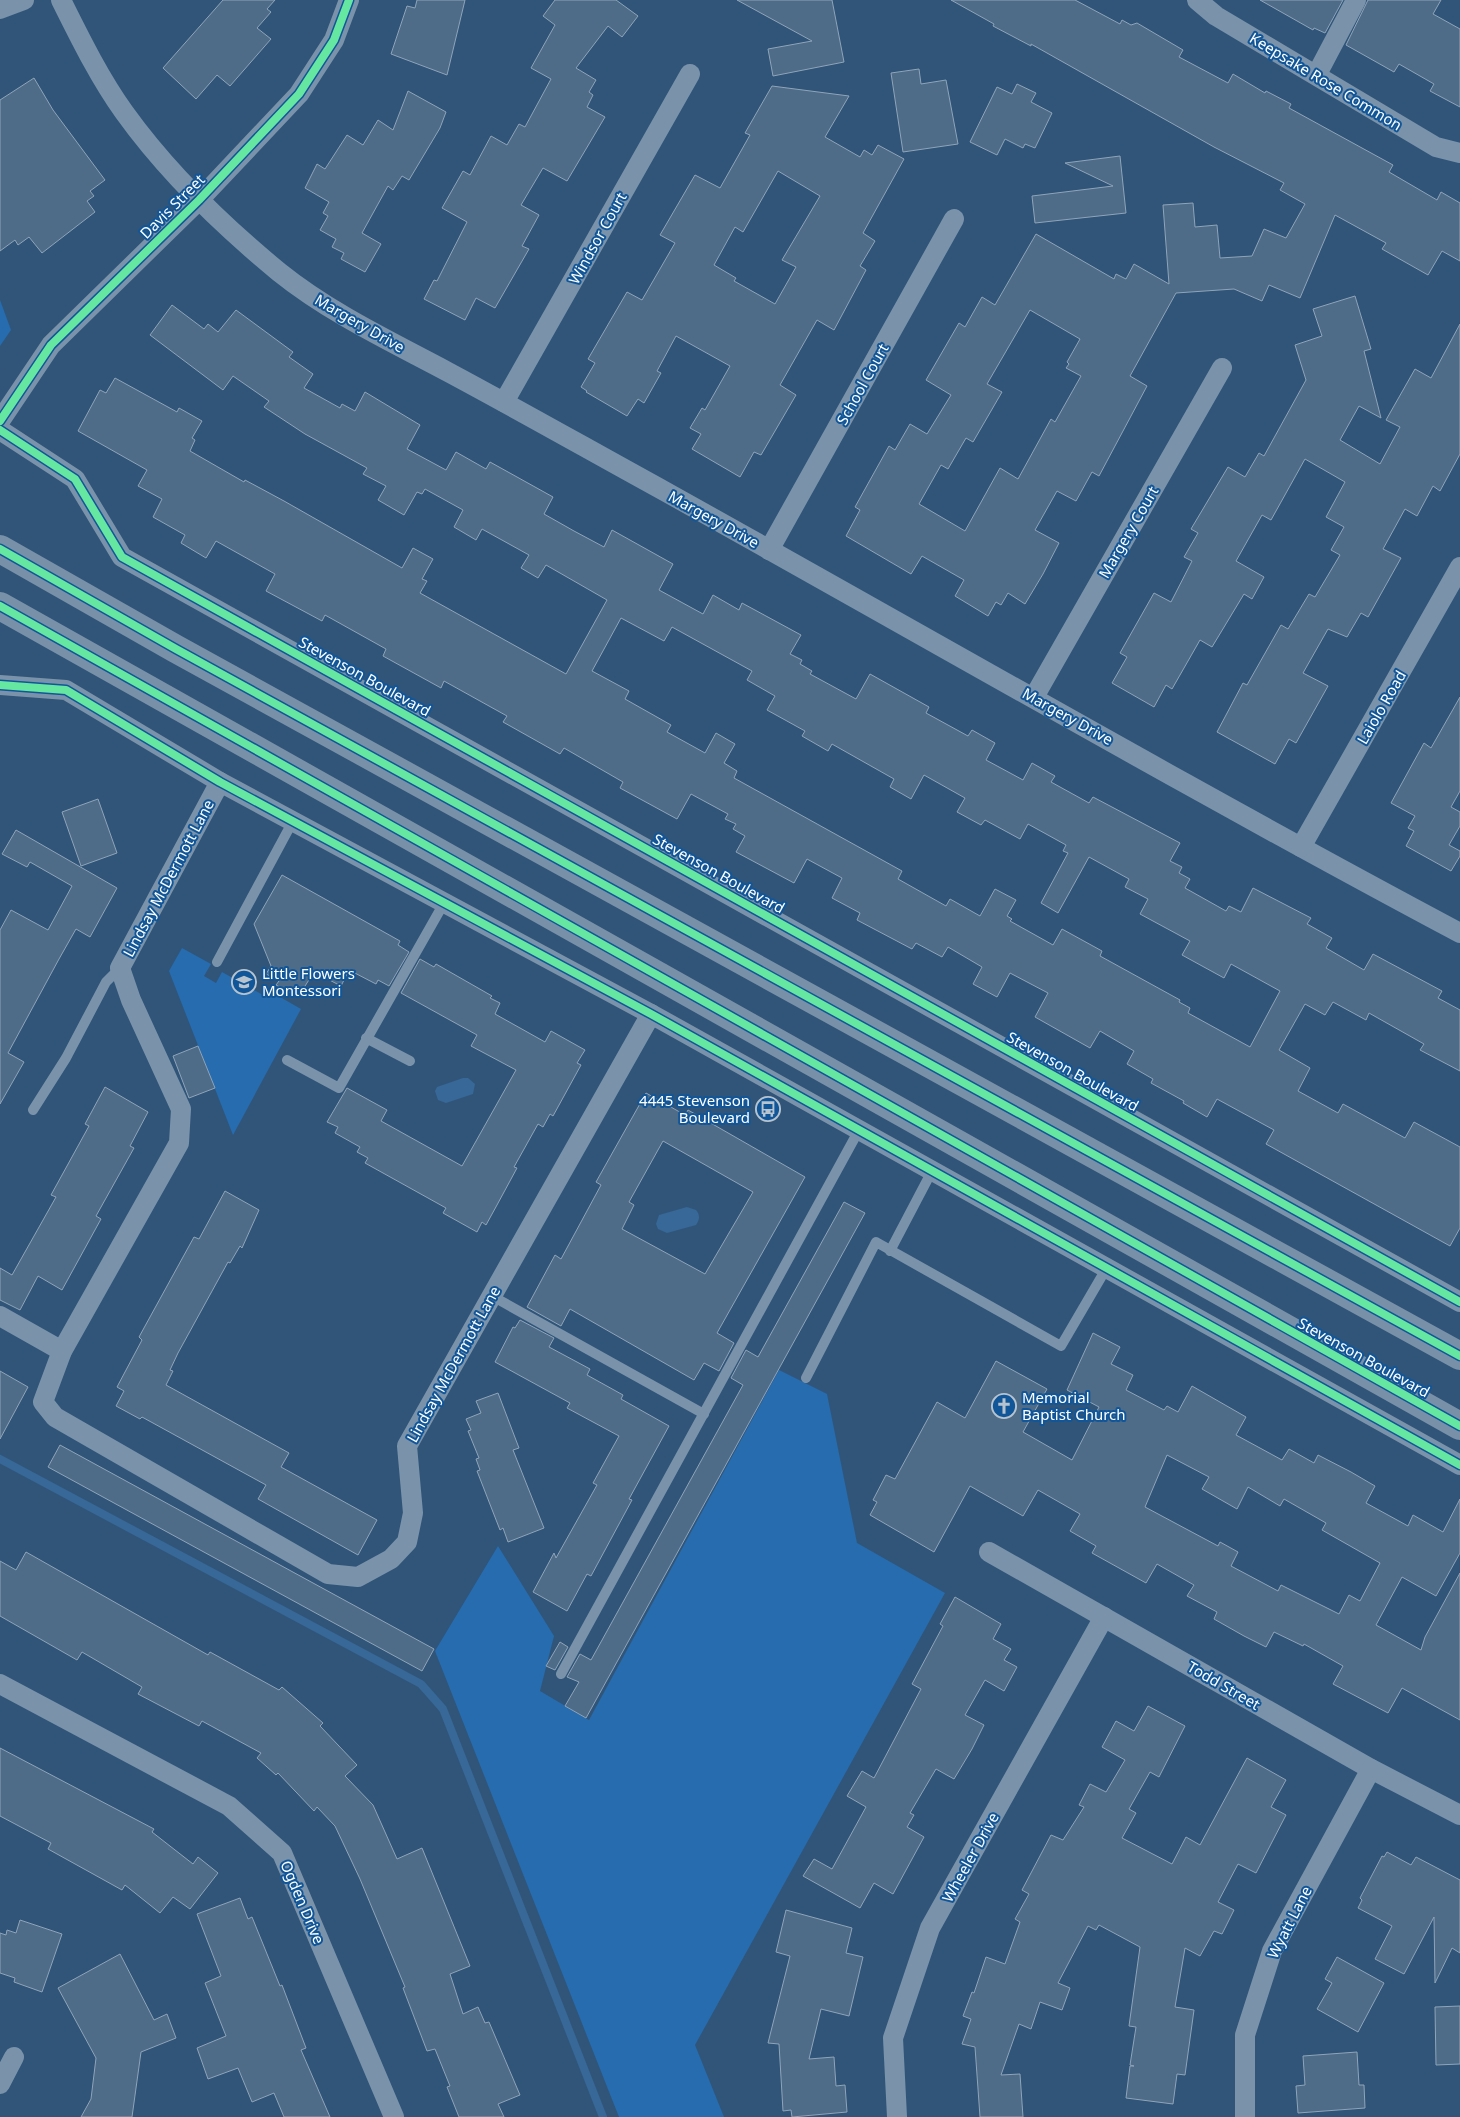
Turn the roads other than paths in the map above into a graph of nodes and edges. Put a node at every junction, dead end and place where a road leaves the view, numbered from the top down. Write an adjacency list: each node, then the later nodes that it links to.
1 (24, 0): 6 (street)
2 (61, 0): 10 (street, Margery Drive)
3 (349, 0): 10 (street, Davis Street)
4 (1197, 0): 8 (street, Keepsake Rose Common)
5 (1356, 0): 8 (street)
6 (0, 9)
7 (690, 74): 13 (street, Windsor Court)
8 (1317, 74): 9 (street, Keepsake Rose Common)
9 (1460, 153)
10 (199, 200): 13 (street, Margery Drive); 14 (street, Davis Street)
11 (954, 218): 17 (street, School Court)
12 (1222, 368): 21 (street, Margery Court)
13 (504, 402): 17 (street, Margery Drive)
14 (0, 421)
15 (0, 430): 39 (street, Stevenson Boulevard)
16 (0, 549): 42 (main road)
17 (769, 550): 21 (street, Margery Drive)
18 (1460, 567): 24 (street, Laiolo Road)
19 (0, 606): 45 (main road, Stevenson Boulevard)
20 (0, 684): 22 (street)
21 (1034, 698): 24 (street, Margery Drive)
22 (220, 782): 23 (street); 28 (street, Lindsay McDermott Lane)
23 (293, 821): 25 (street); 27 (lane)
24 (1301, 847): 26 (street, Margery Drive)
25 (444, 903): 29 (street); 30 (lane)
26 (1460, 933)
27 (217, 962)
28 (120, 968): 33 (lane); 41 (street, Lindsay McDermott Lane)
29 (651, 1014): 34 (street); 38 (street, Lindsay McDermott Lane)
30 (366, 1038): 31 (lane); 32 (lane)
31 (287, 1060)
32 (410, 1062)
33 (33, 1110)
34 (859, 1130): 35 (street); 44 (lane)
35 (932, 1171): 36 (lane); 37 (street)
36 (890, 1251): 37 (lane); 43 (lane)
37 (1106, 1269): 46 (street)
38 (492, 1296): 41 (street, Lindsay McDermott Lane); 44 (lane)
39 (1460, 1302)
40 (0, 1316): 41 (street)
41 (62, 1350)
42 (1460, 1356)
43 (806, 1378)
44 (704, 1414): 49 (lane)
45 (1460, 1426)
46 (1460, 1465)
47 (989, 1552): 48 (street, Todd Street)
48 (1104, 1616): 51 (street, Todd Street); 56 (street, Wheeler Drive)
49 (562, 1674)
50 (0, 1684): 55 (street, Ogden Drive)
51 (1371, 1770): 52 (street, Todd Street); 57 (street, Wyatt Lane)
52 (1460, 1815)
53 (14, 2057): 54 (street)
54 (0, 2084)
55 (394, 2117)
56 (897, 2117)
57 (1245, 2117)

